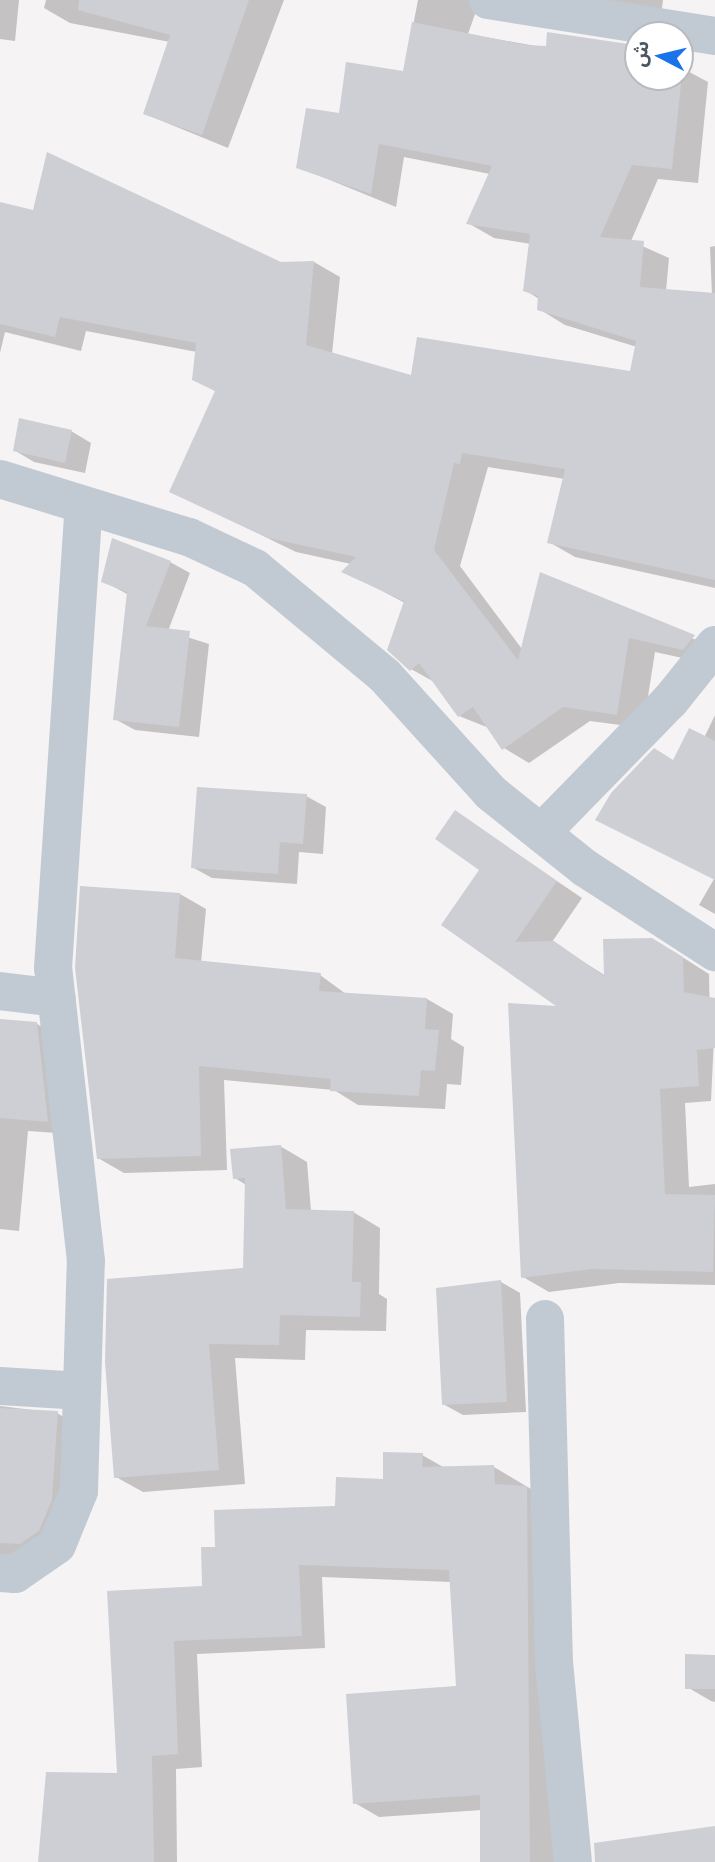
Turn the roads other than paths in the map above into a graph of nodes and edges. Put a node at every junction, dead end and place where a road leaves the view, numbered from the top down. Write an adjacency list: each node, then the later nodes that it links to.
1 (488, 0): 2 (street)
2 (715, 36)
3 (0, 479): 4 (street)
4 (84, 507): 6 (street); 9 (street)
5 (715, 645): 6 (street)
6 (541, 833): 7 (street)
7 (715, 952)
8 (0, 991): 9 (street)
9 (57, 998): 12 (street)
10 (545, 1319): 14 (street)
11 (0, 1387): 12 (street)
12 (82, 1391): 13 (street)
13 (0, 1573)
14 (573, 1862)

